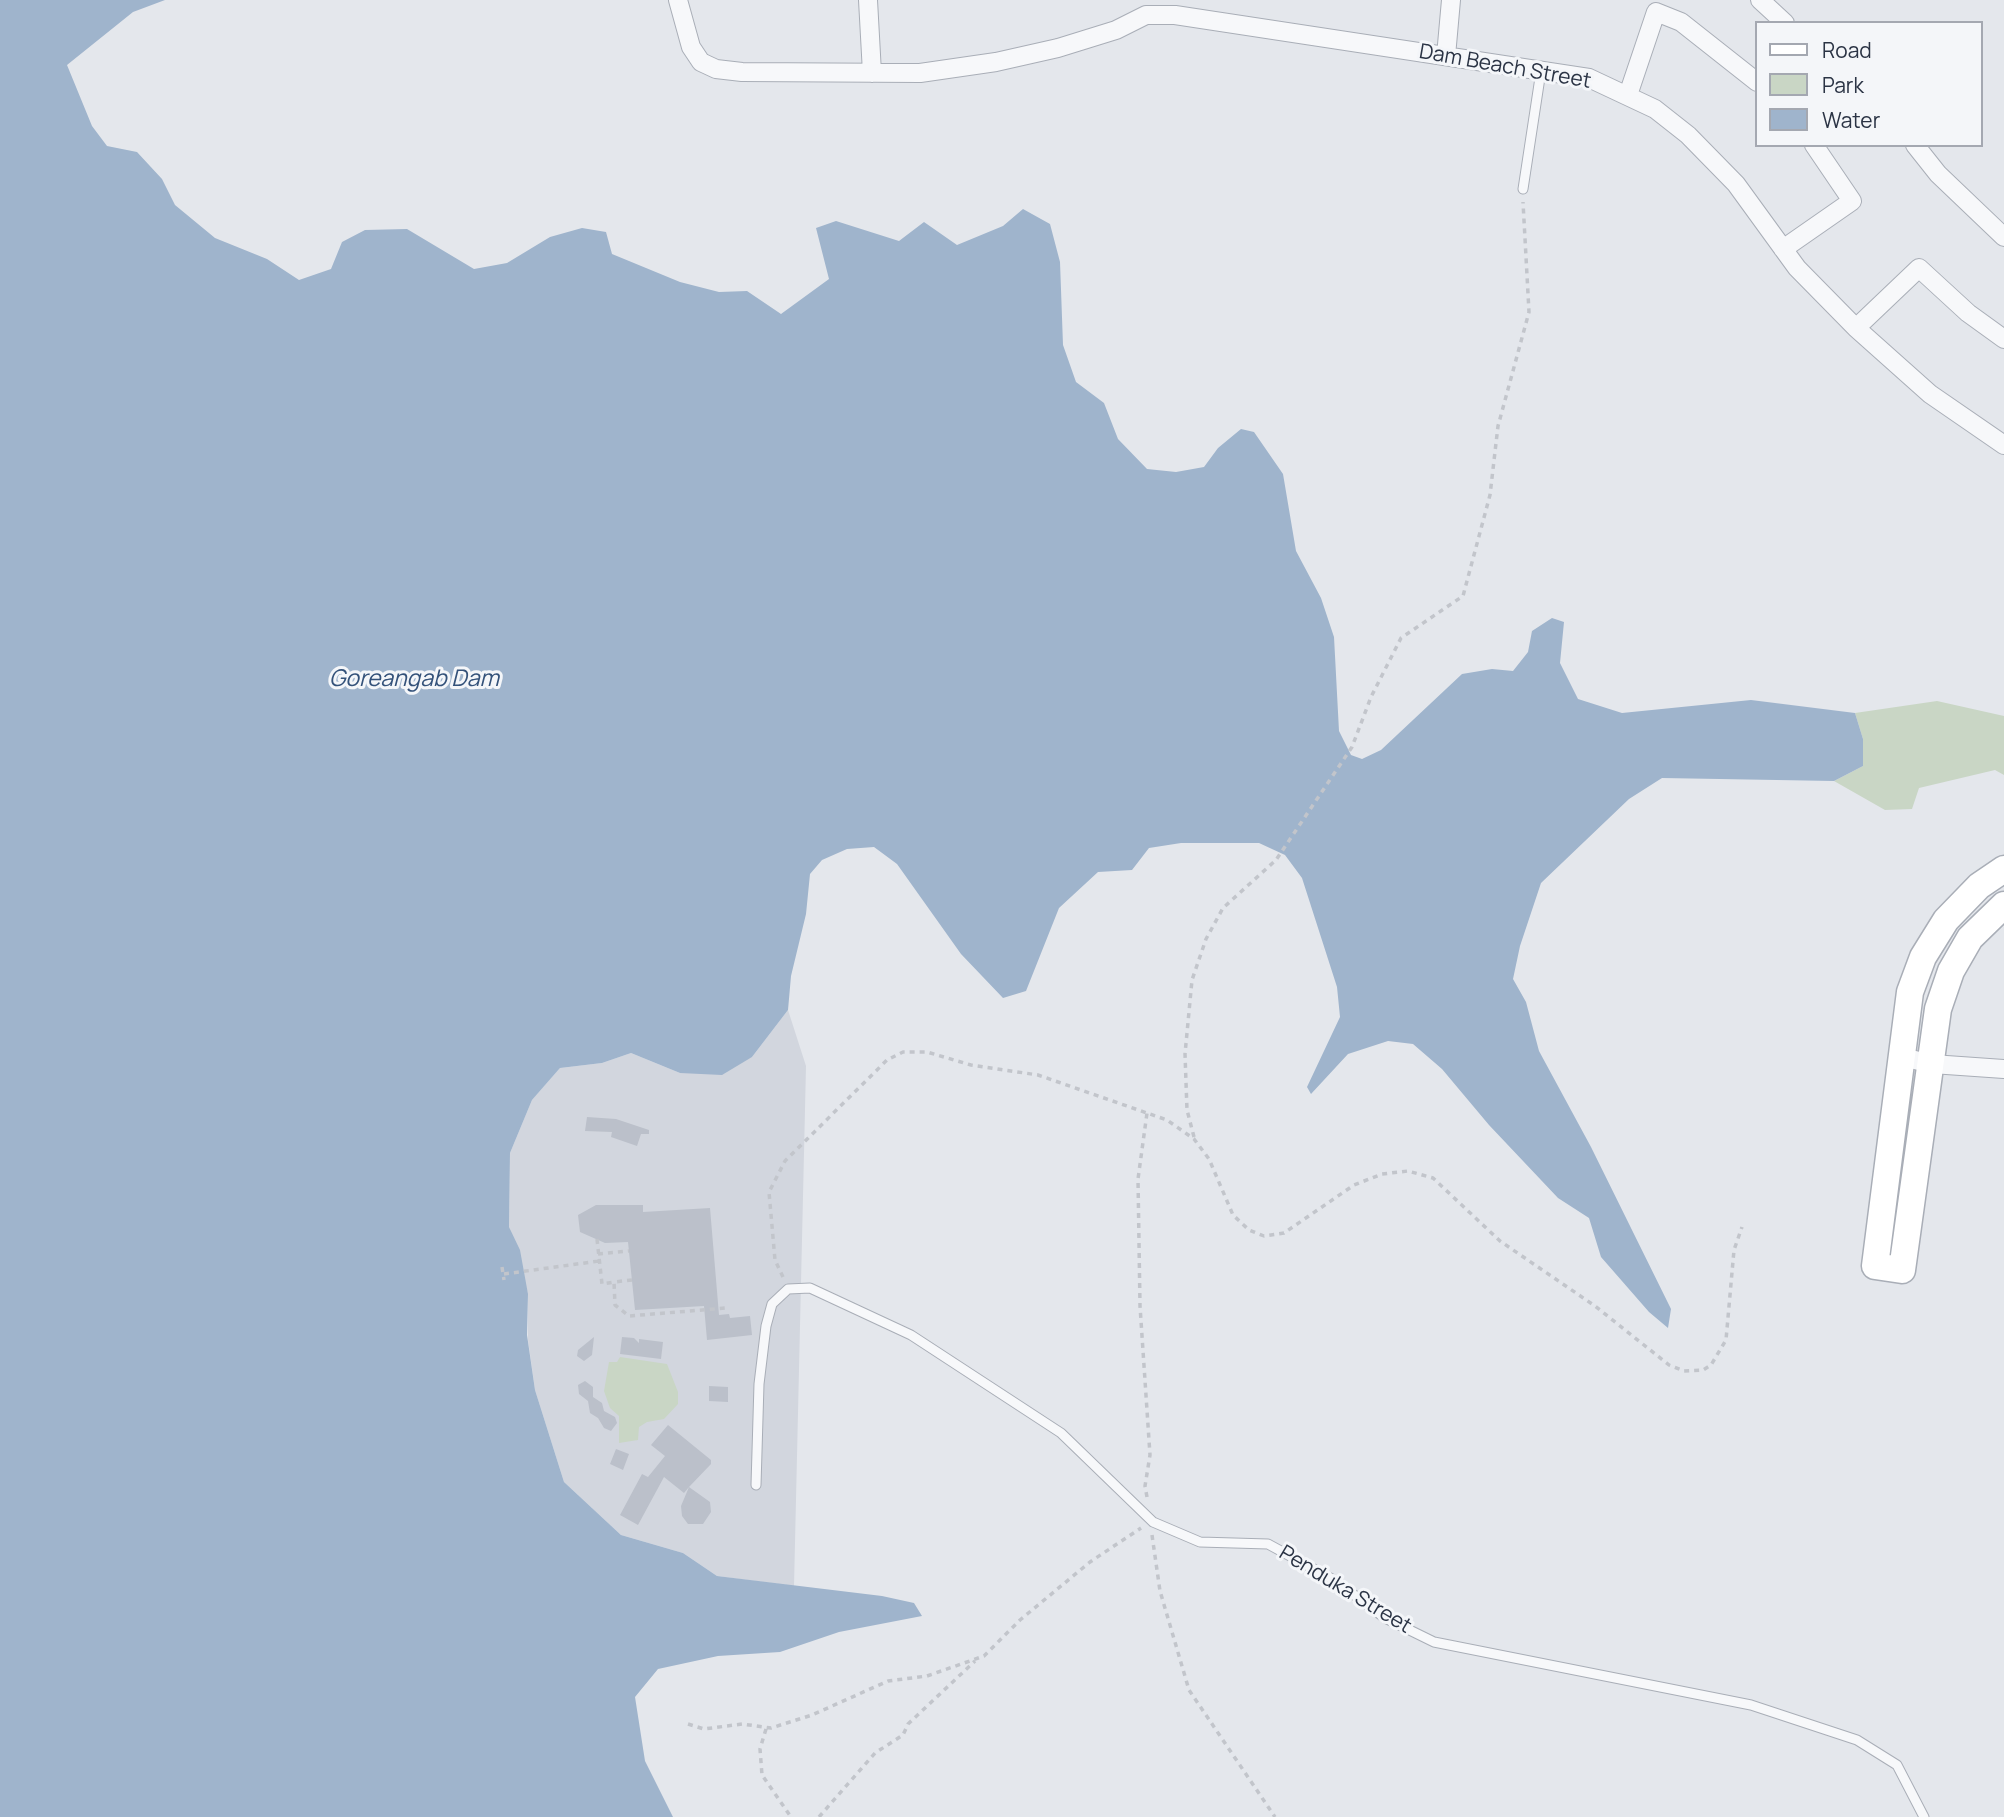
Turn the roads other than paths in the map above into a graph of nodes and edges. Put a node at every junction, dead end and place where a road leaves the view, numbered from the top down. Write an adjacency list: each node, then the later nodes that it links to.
1 (678, 0): 9 (street)
2 (868, 0): 9 (street)
3 (1451, 0): 7 (street)
4 (1759, 0): 6 (street)
5 (1158, 8): 7 (street, Dam Beach Street); 9 (street)
6 (1783, 21)
7 (1446, 57): 8 (street, Dam Beach Street)
8 (1541, 71): 11 (street, Dam Beach Street); 14 (lane)
9 (872, 73)
10 (1756, 81): 11 (street)
11 (1628, 95): 16 (street, Dam Beach Street)
12 (1815, 147): 16 (street)
13 (1917, 147): 15 (street)
14 (1523, 189)
15 (2004, 237)
16 (1783, 249): 17 (street, Dam Beach Street)
17 (1856, 328): 18 (street); 19 (street, Dam Beach Street)
18 (2004, 338)
19 (2004, 445)
20 (2004, 869): 22 (street)
21 (2004, 905): 23 (street)
22 (1902, 1057): 23 (street); 23 (street)
23 (1932, 1064): 24 (street)
24 (2004, 1069)
25 (756, 1485): 26 (lane, Penduka Street)
26 (1924, 1817)

